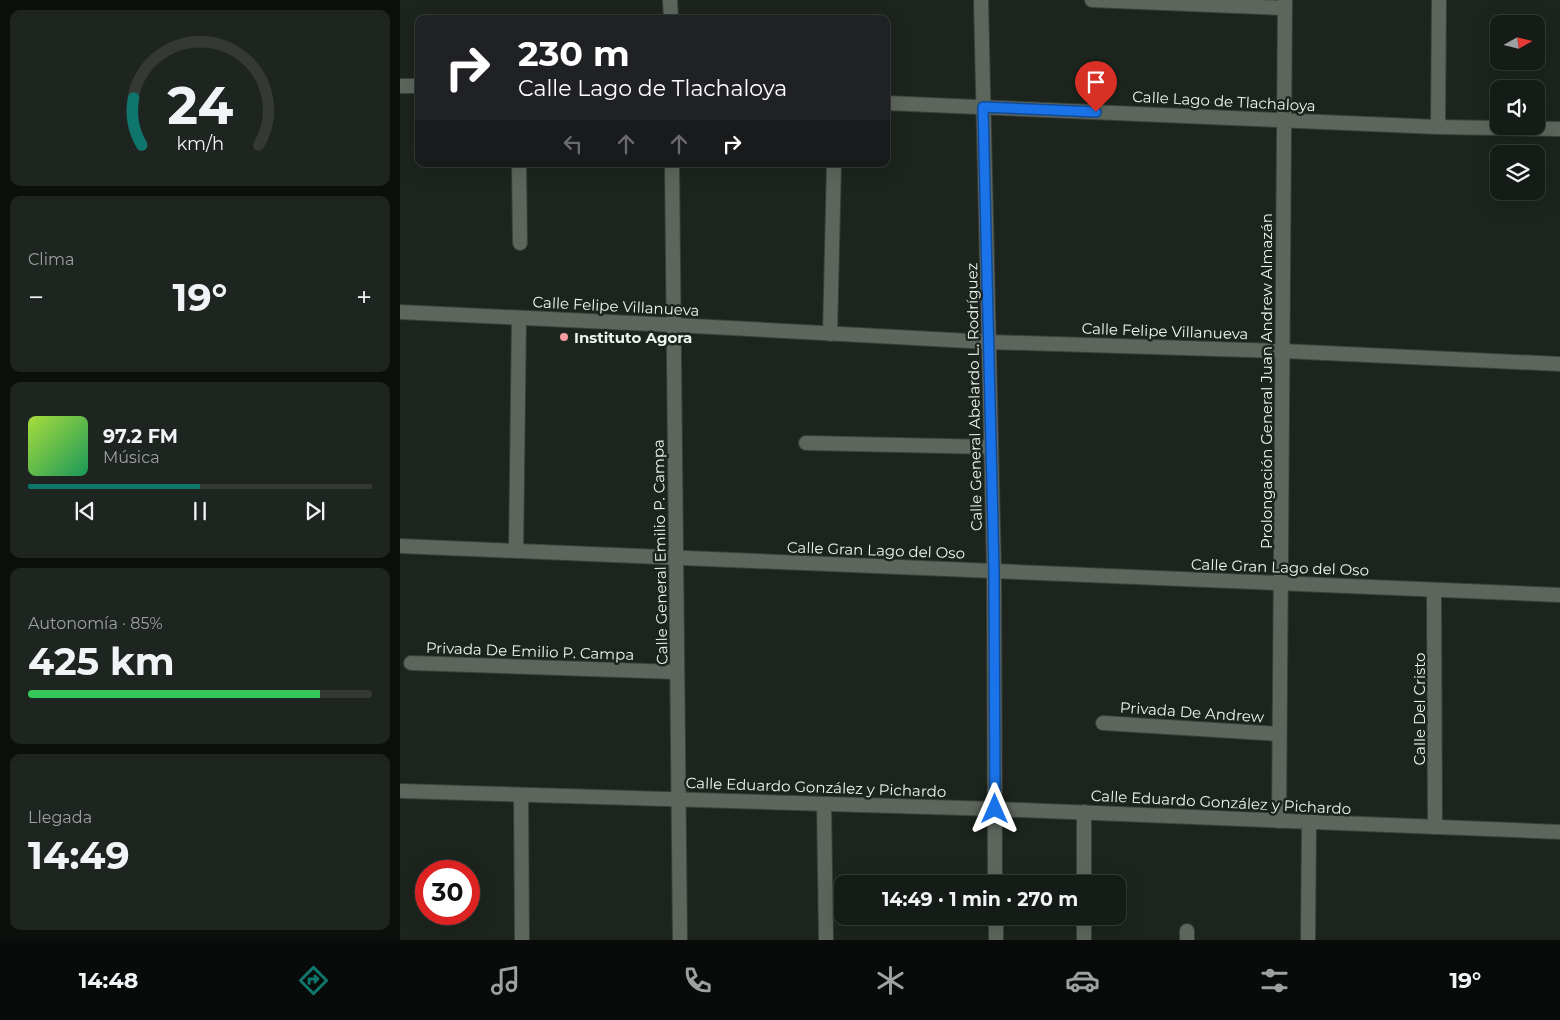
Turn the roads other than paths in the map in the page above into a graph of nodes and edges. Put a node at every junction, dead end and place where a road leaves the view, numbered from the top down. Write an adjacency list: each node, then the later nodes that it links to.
1 (670, 0): 6 (street)
2 (981, 0): 10 (street, Calle General Abelardo L. Rodríguez)
3 (1092, 0): 5 (street)
4 (1439, 0): 12 (street)
5 (1285, 4): 11 (street, Prolongación General Juan Andrew Almazán)
6 (671, 15)
7 (400, 86): 8 (street)
8 (415, 86)
9 (890, 103): 10 (street, Calle Lago de Tlachaloya)
10 (983, 107): 11 (street, Calle Lago de Tlachaloya); 22 (street, Calle General Abelardo L. Rodríguez)
11 (1283, 120): 12 (street, Calle Lago de Tlachaloya); 23 (street, Prolongación General Juan Andrew Almazán)
12 (1438, 127): 13 (street, Calle Lago de Tlachaloya)
13 (1560, 129)
14 (519, 167): 17 (street)
15 (672, 167): 20 (street, Calle General Emilio P. Campa)
16 (834, 167): 21 (street)
17 (520, 243)
18 (400, 312): 19 (street, Calle Felipe Villanueva)
19 (519, 318): 20 (street, Calle Felipe Villanueva); 28 (street)
20 (674, 325): 21 (street, Calle Felipe Villanueva); 29 (street, Calle General Emilio P. Campa)
21 (830, 334): 22 (street, Calle Felipe Villanueva)
22 (989, 342): 23 (street, Calle Felipe Villanueva); 26 (street, Calle General Abelardo L. Rodríguez)
23 (1283, 351): 24 (street, Calle Felipe Villanueva); 31 (street, Prolongación General Juan Andrew Almazán)
24 (1560, 364)
25 (806, 443): 26 (street)
26 (991, 447): 30 (street, Calle General Abelardo L. Rodríguez)
27 (400, 546): 28 (street, Calle Gran Lago del Oso)
28 (516, 551): 29 (street, Calle Gran Lago del Oso)
29 (676, 558): 30 (street, Calle Gran Lago del Oso); 35 (street, Calle General Emilio P. Campa)
30 (994, 571): 31 (street, Calle Gran Lago del Oso); 42 (street, Calle General Abelardo L. Rodríguez)
31 (1281, 584): 32 (street, Calle Gran Lago del Oso); 37 (street, Prolongación General Juan Andrew Almazán)
32 (1434, 590): 33 (street, Calle Gran Lago del Oso); 46 (street, Calle Del Cristo)
33 (1560, 595)
34 (412, 663): 35 (street, Privada De Emilio P. Campa)
35 (677, 672): 40 (street, Calle General Emilio P. Campa)
36 (1103, 723): 37 (street, Privada De Andrew)
37 (1279, 734): 44 (street, Prolongación General Juan Andrew Almazán)
38 (400, 791): 39 (street, Calle Eduardo González y Pichardo)
39 (521, 795): 40 (street, Calle Eduardo González y Pichardo); 52 (street)
40 (679, 798): 41 (street, Calle Eduardo González y Pichardo); 53 (street, Calle General Emilio P. Campa)
41 (824, 804): 42 (street, Calle Eduardo González y Pichardo); 54 (street)
42 (995, 809): 43 (street, Calle Eduardo González y Pichardo); 48 (street, Calle General Abelardo L. Rodríguez)
43 (1084, 812): 44 (street, Calle Eduardo González y Pichardo); 49 (street)
44 (1279, 821): 45 (street, Calle Eduardo González y Pichardo)
45 (1309, 823): 46 (street, Calle Eduardo González y Pichardo); 57 (street)
46 (1436, 827): 47 (street, Calle Eduardo González y Pichardo)
47 (1560, 832)
48 (995, 875)
49 (1084, 875)
50 (996, 925): 55 (street)
51 (1084, 925): 56 (street)
52 (522, 940)
53 (680, 940)
54 (826, 940)
55 (996, 940)
56 (1084, 940)
57 (1308, 940)

